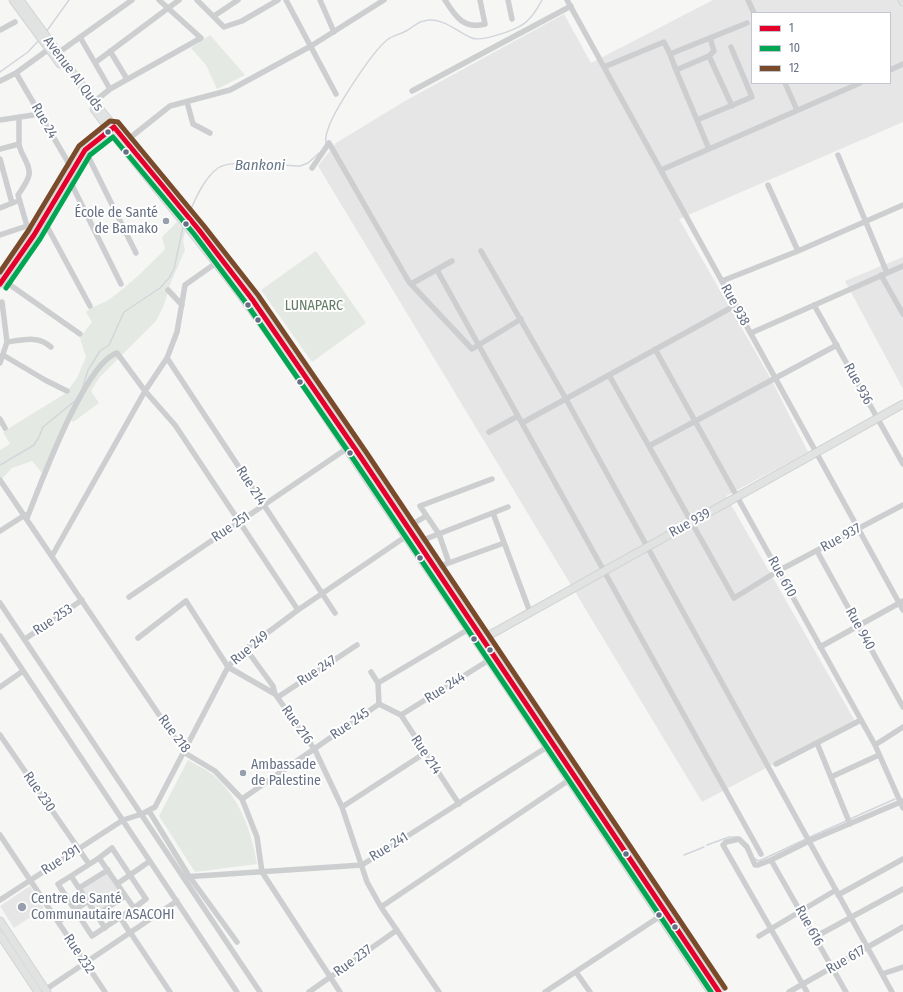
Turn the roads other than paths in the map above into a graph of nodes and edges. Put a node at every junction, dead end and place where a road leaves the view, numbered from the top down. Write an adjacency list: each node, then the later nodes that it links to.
1 (14, 0): 23 (main road, Avenue Al Quds)
2 (20, 0): 23 (main road, Avenue Al Quds)
3 (132, 0): 26 (street)
4 (158, 0): 17 (street)
5 (179, 0): 17 (street)
6 (197, 0): 19 (street)
7 (238, 0): 19 (street)
8 (278, 0): 19 (street)
9 (286, 0): 29 (street)
10 (320, 0): 25 (street)
11 (445, 0): 12 (street)
12 (480, 0)
13 (508, 0): 20 (street)
14 (748, 0): 18 (street)
15 (380, 1): 25 (street)
16 (569, 3): 37 (street, Rue 938); 46 (street)
17 (166, 8): 31 (street); 41 (street)
18 (754, 12)
19 (214, 16)
20 (512, 19)
21 (15, 22): 24 (street)
22 (747, 23): 27 (street)
23 (34, 24): 28 (main road, Avenue Al Quds)
24 (0, 30)
25 (334, 32): 29 (street)
26 (80, 37): 32 (street); 35 (street)
27 (710, 38): 33 (street); 34 (street)
28 (47, 44): 32 (main road, Avenue Al Quds); 40 (street); 56 (main road, Avenue Al Quds)
29 (311, 46): 47 (street); 49 (street)
30 (731, 47): 50 (street)
31 (110, 51): 35 (street); 41 (street)
32 (58, 53): 48 (main road, Avenue Al Quds)
33 (670, 54): 37 (street); 38 (street)
34 (709, 56): 38 (street); 50 (street)
35 (96, 62): 45 (street)
36 (903, 64): 39 (street)
37 (604, 67): 67 (street, Rue 938)
38 (676, 70): 55 (street)
39 (891, 70)
40 (16, 73): 42 (street); 52 (street, Rue 24)
41 (127, 79): 45 (street)
42 (0, 81)
43 (785, 84): 51 (street)
44 (858, 84): 51 (street)
45 (110, 88): 48 (street)
46 (412, 91)
47 (336, 94)
48 (94, 102): 56 (main road, Avenue Al Quds)
49 (187, 102): 57 (street); 58 (street)
50 (732, 106): 55 (street)
51 (797, 110): 61 (street)
52 (40, 114): 53 (street); 66 (street, Rue 24)
53 (19, 117): 54 (street); 59 (street)
54 (0, 120)
55 (697, 120): 61 (street)
56 (111, 128): 58 (main road, Avenue Al Quds); 62 (main road); 77 (main road, Avenue Al Quds)
57 (210, 133)
58 (126, 141): 77 (main road, Avenue Al Quds)
59 (19, 144): 60 (street); 70 (street)
60 (0, 148)
61 (709, 149): 67 (street)
62 (85, 150): 66 (main road); 82 (street)
63 (838, 155): 75 (street)
64 (0, 159): 71 (street)
65 (312, 168): 91 (street)
66 (72, 169): 68 (main road)
67 (661, 170): 88 (street, Rue 938)
68 (68, 177): 74 (main road); 90 (street)
69 (768, 185): 81 (street)
70 (19, 200): 71 (street); 76 (street)
71 (12, 203): 73 (street)
72 (903, 205): 75 (street)
73 (0, 208)
74 (43, 220): 79 (main road); 96 (street)
75 (866, 221): 81 (street); 87 (street)
76 (27, 226): 78 (street); 79 (street)
77 (197, 232): 84 (main road, Avenue Al Quds); 123 (main road, Avenue Al Quds)
78 (0, 235)
79 (34, 235): 89 (main road)
80 (481, 251): 99 (street)
81 (798, 251): 88 (street)
82 (136, 253)
83 (452, 261): 86 (street)
84 (216, 263): 94 (street); 123 (main road, Avenue Al Quds)
85 (903, 266): 87 (street)
86 (437, 270): 91 (street); 103 (street)
87 (884, 274): 95 (street); 98 (street)
88 (722, 281): 97 (street, Rue 938)
89 (1, 282): 101 (street)
90 (121, 284)
91 (411, 284): 103 (street)
92 (168, 290): 94 (street)
93 (2, 302): 102 (street)
94 (182, 305): 108 (street)
95 (814, 305): 100 (street); 104 (street, Rue 936)
96 (90, 306)
97 (736, 306): 100 (street, Rue 938); 106 (street)
98 (903, 314)
99 (521, 320): 103 (street); 114 (street)
100 (750, 333): 111 (street, Rue 938)
101 (80, 334)
102 (7, 342): 105 (street); 107 (street)
103 (478, 345): 116 (street)
104 (836, 345): 111 (street); 117 (street, Rue 936)
105 (51, 347)
106 (656, 349): 110 (street); 119 (street, Rue 610)
107 (3, 355): 109 (street); 112 (street)
108 (167, 358): 113 (street); 131 (street, Rue 214)
109 (0, 363)
110 (609, 375): 114 (street); 124 (street)
111 (776, 378): 119 (street); 125 (street, Rue 938)
112 (67, 391)
113 (146, 391): 134 (street); 136 (street); 146 (street)
114 (566, 399): 120 (street); 144 (street)
115 (903, 404): 117 (main road, Rue 939)
116 (518, 416): 120 (street); 122 (street)
117 (878, 418): 125 (main road, Rue 939); 126 (street, Rue 936)
118 (0, 420): 121 (street)
119 (696, 421): 124 (street); 129 (street, Rue 610)
120 (522, 423): 149 (street)
121 (5, 428)
122 (489, 432)
123 (349, 446): 131 (street, Rue 251); 140 (main road, Avenue Al Quds)
124 (649, 446): 137 (street)
125 (816, 453): 129 (main road, Rue 939); 138 (street, Rue 938)
126 (903, 464)
127 (492, 479): 135 (street)
128 (0, 480): 134 (street, Rue 218)
129 (737, 497): 137 (main road, Rue 939); 150 (street, Rue 610)
130 (903, 504): 138 (street, Rue 937)
131 (263, 505): 136 (street, Rue 251); 151 (street, Rue 214)
132 (508, 507): 133 (street)
133 (493, 513): 141 (street); 143 (street)
134 (26, 516): 139 (street); 146 (street, Rue 218)
135 (426, 516): 140 (street, Rue 249); 141 (street)
136 (239, 522): 152 (street, Rue 251); 156 (street)
137 (692, 522): 144 (main road, Rue 939); 150 (street, Rue 937)
138 (858, 529): 145 (street, Rue 937); 154 (street, Rue 938)
139 (0, 531)
140 (409, 532): 142 (main road, Avenue Al Quds); 151 (street, Rue 249); 161 (main road, Avenue Al Quds)
141 (439, 534): 142 (street); 147 (street)
142 (418, 542): 148 (main road, Avenue Al Quds)
143 (504, 543): 147 (street); 158 (street)
144 (647, 547): 149 (main road, Rue 939); 201 (street)
145 (817, 552): 150 (street, Rue 937); 160 (street, Rue 940)
146 (52, 556): 153 (street, Rue 218)
147 (449, 563): 148 (street)
148 (435, 568): 165 (main road, Avenue Al Quds)
149 (604, 571): 158 (main road, Rue 939); 203 (street)
150 (778, 571): 167 (street, Rue 610)
151 (322, 594): 156 (street, Rue 249); 159 (street, Rue 214)
152 (129, 597)
153 (82, 600): 164 (street, Rue 253); 186 (street, Rue 218)
154 (901, 602): 157 (street, Rue 938); 160 (street)
155 (0, 603): 164 (street)
156 (298, 610): 168 (street, Rue 249)
157 (903, 610)
158 (530, 612): 165 (main road, Rue 939)
159 (335, 613)
160 (858, 626): 167 (street); 177 (street, Rue 940)
161 (469, 629): 165 (main road, Avenue Al Quds); 173 (street)
162 (0, 636): 171 (street)
163 (138, 638): 170 (street, Rue 216)
164 (25, 639): 197 (street)
165 (480, 640): 169 (main road, Avenue Al Quds); 229 (main road, Avenue Al Quds)
166 (357, 645): 175 (street, Rue 247)
167 (820, 647): 179 (street, Rue 610)
168 (246, 649): 170 (street, Rue 249); 175 (street)
169 (489, 660): 178 (street, Rue 244); 184 (main road, Avenue Al Quds)
170 (228, 667): 175 (street, Rue 216); 186 (street, Rue 249)
171 (23, 671): 174 (street); 198 (street)
172 (371, 672): 173 (street)
173 (378, 683): 176 (street)
174 (0, 687)
175 (276, 695): 185 (street, Rue 216)
176 (379, 704): 178 (street); 185 (street, Rue 245)
177 (903, 707)
178 (401, 715): 187 (street, Rue 214)
179 (861, 720): 182 (street); 183 (street, Rue 610)
180 (903, 727): 183 (street)
181 (1, 738): 202 (street, Rue 230)
182 (817, 743): 189 (street); 190 (street)
183 (875, 745): 188 (street, Rue 610)
184 (547, 747): 191 (main road, Avenue Al Quds); 193 (street, Rue 241)
185 (315, 750): 192 (street, Rue 245); 195 (street, Rue 216)
186 (185, 753): 192 (street, Rue 218); 196 (street, Rue 249)
187 (425, 753): 193 (street, Rue 214); 195 (street)
188 (879, 755): 190 (street); 194 (street, Rue 610)
189 (776, 764)
190 (831, 777): 199 (street)
191 (569, 780): 224 (street); 229 (main road, Avenue Al Quds)
192 (242, 799): 211 (street, Rue 218)
193 (459, 804): 209 (street, Rue 241)
194 (902, 804): 199 (street)
195 (342, 807): 209 (street, Rue 216)
196 (149, 811): 197 (street, Rue 249); 214 (street)
197 (142, 814): 198 (street, Rue 249); 214 (street)
198 (122, 820): 202 (street, Rue 291); 207 (street)
199 (850, 824): 201 (street)
200 (0, 836): 215 (street, Rue 232)
201 (809, 841): 206 (street); 219 (street)
202 (79, 849): 208 (street, Rue 230); 215 (street, Rue 291)
203 (761, 854)
204 (99, 858): 208 (street); 210 (street); 212 (street)
205 (903, 859): 219 (street)
206 (771, 860): 227 (street, Rue 616); 235 (street)
207 (150, 861): 212 (street); 223 (street)
208 (89, 864): 213 (street)
209 (362, 865): 211 (street, Rue 241); 224 (street, Rue 216)
210 (108, 870): 216 (street); 217 (street)
211 (262, 872): 214 (street, Rue 241); 249 (street, Rue 218)
212 (130, 875): 216 (street); 225 (street)
213 (71, 876): 217 (street); 226 (street)
214 (186, 877): 242 (street); 255 (street)
215 (30, 880): 221 (street, Rue 291); 233 (street, Rue 232)
216 (117, 884): 220 (street)
217 (79, 888): 222 (street)
218 (903, 889): 230 (street)
219 (837, 892): 227 (street); 230 (street)
220 (125, 896): 225 (street); 228 (street)
221 (0, 900)
222 (88, 901): 226 (street); 228 (street)
223 (177, 901): 238 (street); 254 (street)
224 (381, 907): 237 (street, Rue 216)
225 (134, 908): 231 (street)
226 (75, 910): 233 (street); 234 (street)
227 (800, 911): 235 (street); 241 (street, Rue 616)
228 (97, 915): 234 (street)
229 (663, 915): 247 (street); 261 (main road, Avenue Al Quds); 262 (main road, Avenue Al Quds)
230 (850, 916): 241 (street); 243 (street)
231 (120, 917): 234 (street); 238 (street)
232 (0, 921): 251 (main road)
233 (58, 922): 244 (street, Rue 232)
234 (105, 928)
235 (772, 928): 240 (street); 250 (street)
236 (903, 928): 243 (street, Rue 617)
237 (397, 930): 249 (street, Rue 237); 258 (street, Rue 216)
238 (130, 932): 244 (street); 253 (street)
239 (0, 935): 251 (main road)
240 (759, 936)
241 (815, 937): 246 (street, Rue 616)
242 (237, 942)
243 (868, 948): 246 (street, Rue 617); 248 (street)
244 (85, 963): 251 (street); 252 (street, Rue 232)
245 (903, 967): 248 (street)
246 (832, 968): 250 (street, Rue 617); 265 (street, Rue 616)
247 (576, 972): 259 (street); 260 (street)
248 (882, 974): 266 (street)
249 (330, 977): 256 (street, Rue 237); 257 (street, Rue 218)
250 (803, 984): 263 (street, Rue 617); 264 (street)
251 (43, 991)
252 (105, 992)
253 (170, 992)
254 (237, 992)
255 (260, 992)
256 (309, 992)
257 (340, 992)
258 (439, 992)
259 (546, 992)
260 (590, 992)
261 (711, 992)
262 (719, 992)
263 (789, 992)
264 (807, 992)
265 (846, 992)
266 (892, 992)

